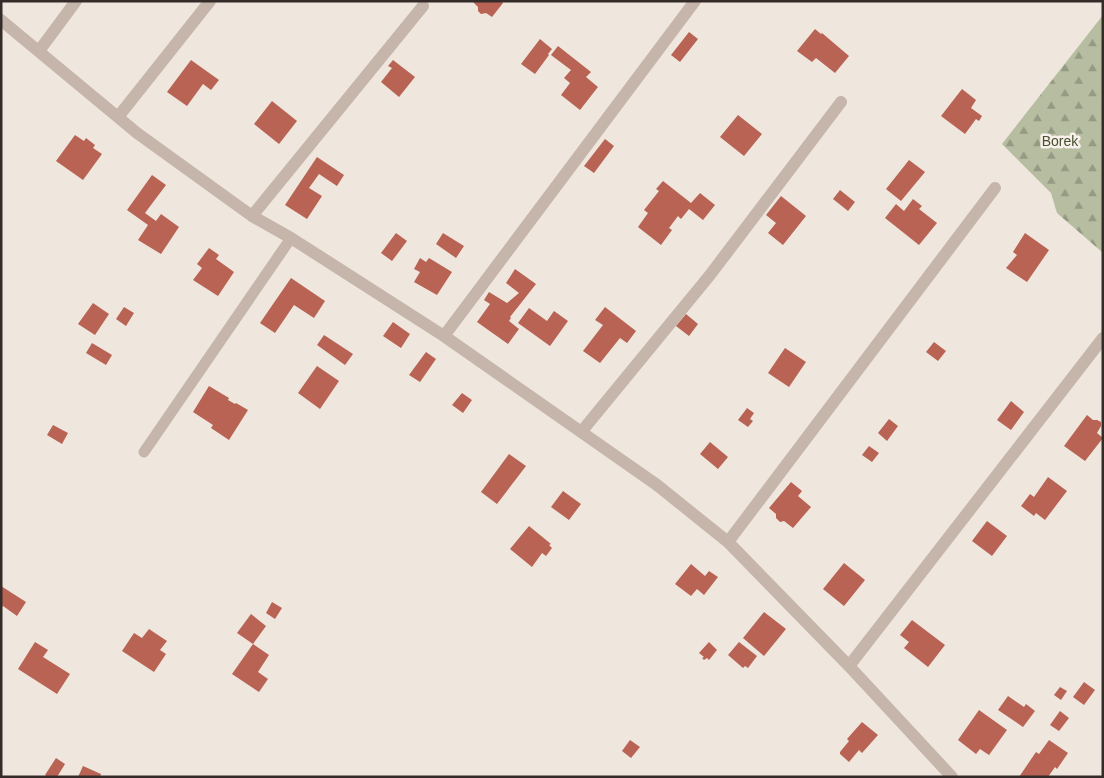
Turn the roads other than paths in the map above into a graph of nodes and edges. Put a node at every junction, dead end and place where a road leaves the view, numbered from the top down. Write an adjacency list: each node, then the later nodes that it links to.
1 (76, 1): 6 (street)
2 (210, 1): 8 (street)
3 (695, 1): 12 (street)
4 (423, 6): 10 (street)
5 (1, 20): 6 (street)
6 (40, 51): 8 (street)
7 (841, 102): 14 (street)
8 (118, 117): 10 (street)
9 (995, 188): 16 (street)
10 (252, 216): 11 (street)
11 (291, 238): 12 (street); 15 (lane)
12 (444, 336): 14 (street)
13 (1103, 338): 17 (street)
14 (582, 431): 16 (street)
15 (144, 452)
16 (728, 542): 17 (street)
17 (849, 666): 18 (street)
18 (952, 777)

